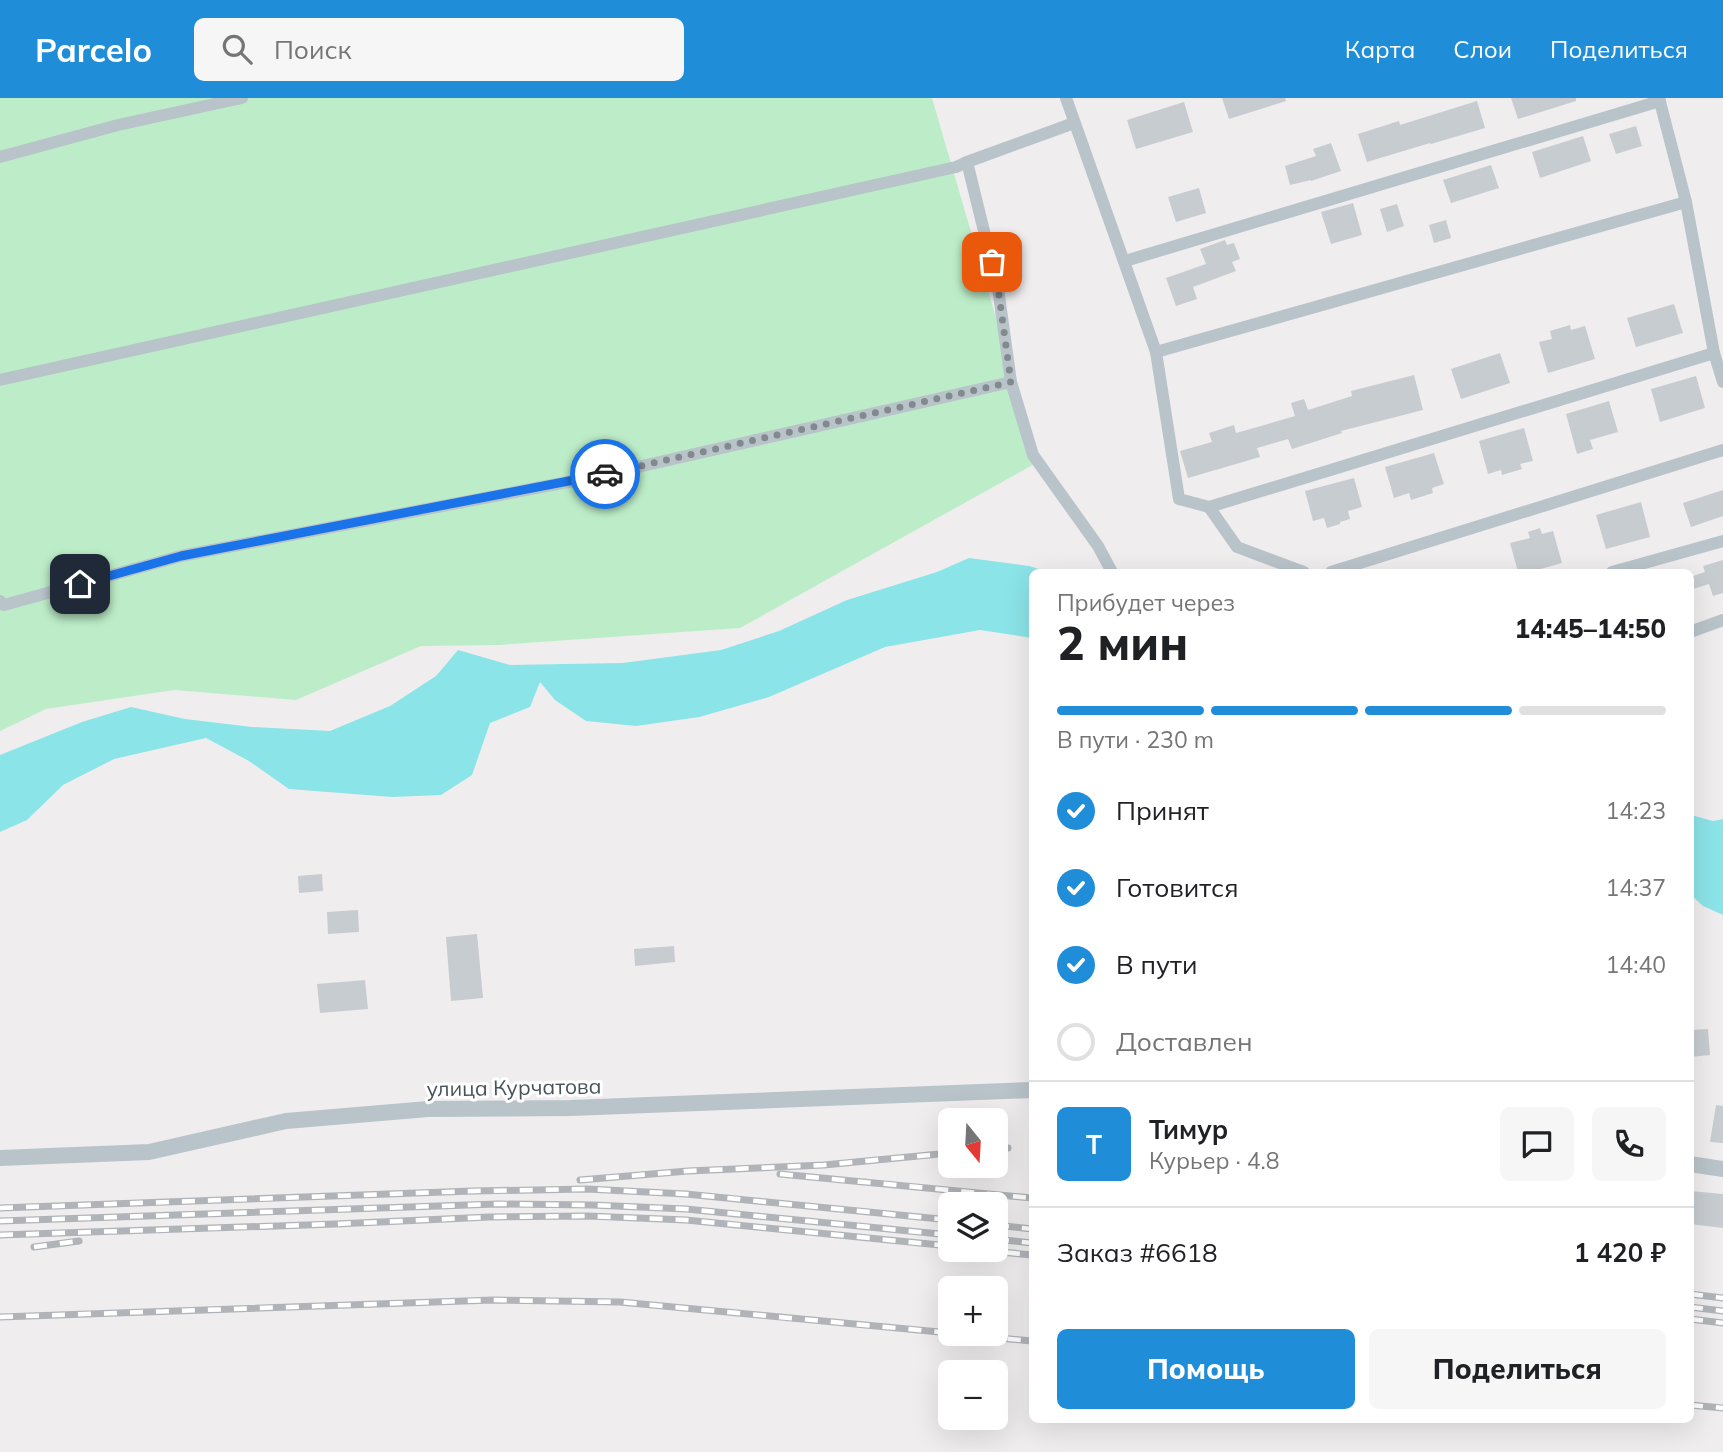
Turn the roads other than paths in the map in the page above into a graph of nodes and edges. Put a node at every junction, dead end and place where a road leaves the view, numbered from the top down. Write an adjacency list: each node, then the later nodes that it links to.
1 (242, 98): 5 (street)
2 (1066, 98): 4 (street)
3 (1659, 100): 7 (street); 8 (street)
4 (1074, 123): 6 (street); 8 (street)
5 (0, 157)
6 (967, 162): 11 (street); 12 (street)
7 (1686, 202): 9 (street); 10 (street)
8 (1125, 261): 9 (street)
9 (1156, 352): 15 (street)
10 (1714, 353): 13 (street); 15 (street)
11 (0, 380)
12 (1011, 382): 17 (street); 21 (street)
13 (1723, 382)
14 (1723, 450): 19 (street)
15 (1209, 507): 18 (street)
16 (1723, 541): 20 (street)
17 (1110, 569)
18 (1296, 569)
19 (1350, 569)
20 (1623, 569)
21 (0, 601)
22 (1723, 620): 23 (street)
23 (1694, 631)
24 (1029, 1090): 25 (street, улица Курчатова)
25 (0, 1158)
26 (1694, 1165): 27 (street)
27 (1723, 1169)

